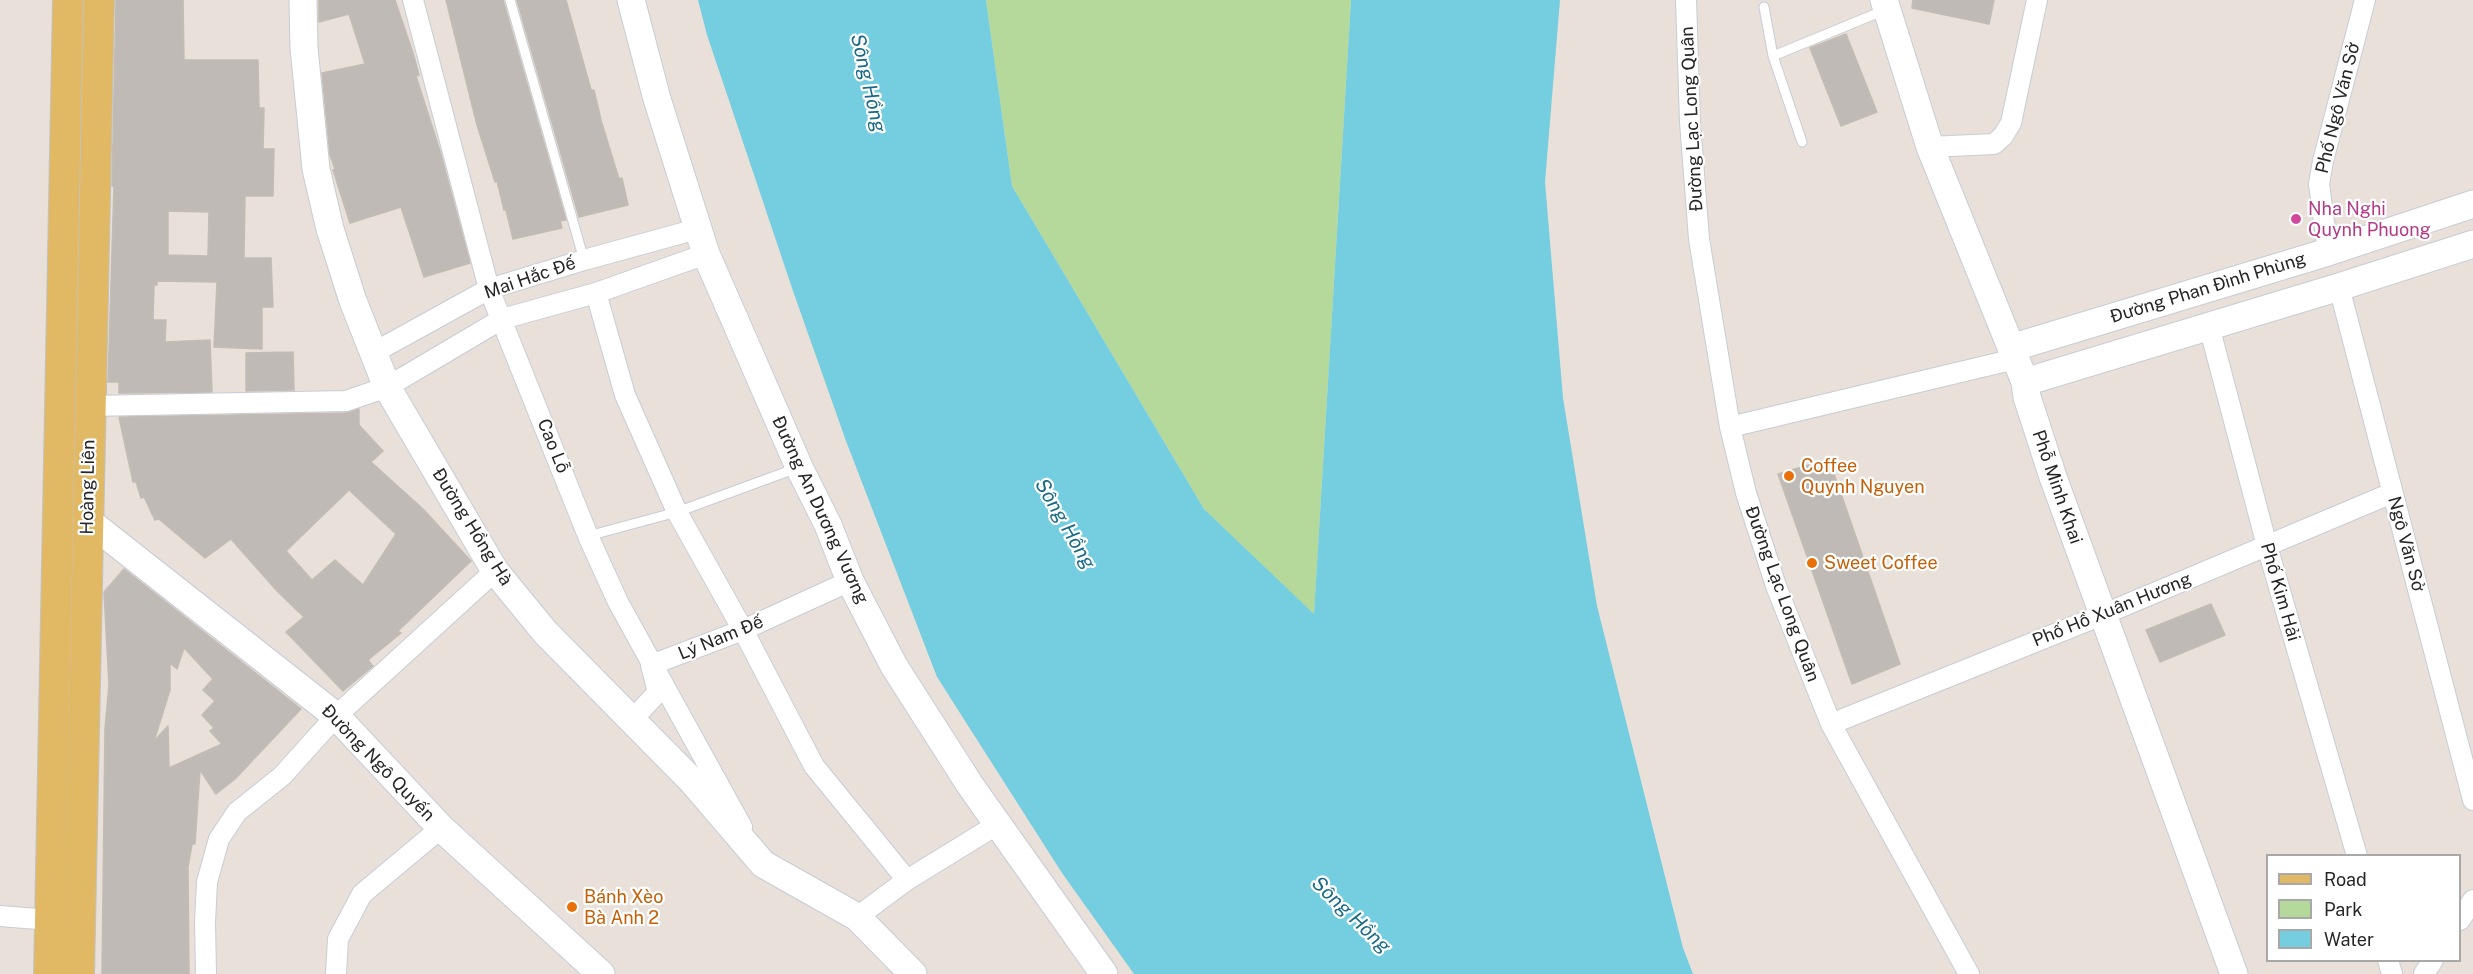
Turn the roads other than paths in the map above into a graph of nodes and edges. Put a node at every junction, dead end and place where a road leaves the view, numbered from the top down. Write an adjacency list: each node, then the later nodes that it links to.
1 (68, 0): 33 (main road, Hoàng Liên)
2 (99, 0): 28 (main road, Hoàng Liên)
3 (303, 0): 25 (street, Đường Hồng Hà)
4 (413, 0): 21 (street, Cao Lỗ)
5 (510, 0): 19 (lane)
6 (631, 0): 16 (street, Đường An Dương Vương)
7 (1686, 0): 29 (street, Đường Lạc Long Quân)
8 (2037, 0): 14 (street)
9 (2365, 0): 18 (street, Phố Ngô Văn Sở)
10 (1886, 4): 12 (lane); 14 (street, Phỗ Minh Khai)
11 (1764, 7): 12 (lane)
12 (1773, 56): 13 (lane)
13 (1802, 142)
14 (1930, 147): 26 (street, Phỗ Minh Khai)
15 (2473, 204): 18 (street, Đường Phan Đình Phùng)
16 (701, 242): 19 (street, Mai Hắc Đế); 22 (street, Mai Hắc Đế); 30 (street, Đường An Dương Vương)
17 (2473, 244): 20 (street, Đường Phan Đình Phùng)
18 (2328, 252): 20 (street); 26 (street, Đường Phan Đình Phùng)
19 (584, 260): 21 (street, Mai Hắc Đế)
20 (2339, 288): 24 (street, Đường Phan Đình Phùng); 31 (street, Ngô Văn Sở)
21 (489, 289): 23 (street, Cao Lỗ); 25 (street, Mai Hắc Đế)
22 (596, 293): 23 (street, Mai Hắc Đế); 32 (street)
23 (502, 319): 27 (street, Mai Hắc Đế); 35 (street, Cao Lỗ)
24 (2209, 326): 26 (street, Đường Phan Đình Phùng); 36 (street, Phố Kim Hải)
25 (373, 352): 27 (street, Đường Hồng Hà)
26 (2017, 363): 29 (street); 39 (street, Phỗ Minh Khai)
27 (387, 387): 28 (street, Mai Hắc Đế); 37 (street, Đường Hồng Hà)
28 (90, 406): 34 (main road, Hoàng Liên)
29 (1730, 426): 44 (street, Đường Lạc Long Quân)
30 (799, 467): 32 (lane); 38 (street, Đường An Dương Vương)
31 (2392, 493): 36 (street, Phố Hồ Xuân Hương); 45 (street, Ngô Văn Sở)
32 (676, 512): 35 (lane); 40 (street)
33 (57, 517): 34 (main road); 55 (main road, Hoàng Liên)
34 (87, 520): 42 (street, Đường Ngô Quyến); 56 (main road, Hoàng Liên)
35 (588, 536): 41 (street, Cao Lỗ)
36 (2267, 546): 39 (street, Phố Hồ Xuân Hương); 48 (street, Phố Kim Hải)
37 (495, 570): 42 (street); 43 (street, Đường Hồng Hà)
38 (850, 581): 40 (street, Lý Nam Đế); 46 (street, Đường An Dương Vương)
39 (2102, 615): 44 (street, Phố Hồ Xuân Hương); 65 (street, Phỗ Minh Khai)
40 (743, 630): 41 (street, Lý Nam Đế); 50 (street)
41 (651, 665): 43 (street); 49 (street, Cao Lỗ)
42 (336, 716): 47 (street, Đường Ngô Quyến); 59 (street)
43 (632, 720): 49 (street, Đường Hồng Hà)
44 (1831, 724): 64 (street, Đường Lạc Long Quân)
45 (2473, 800)
46 (998, 824): 50 (street); 63 (street, Đường An Dương Vương)
47 (441, 828): 60 (street); 61 (street, Đường Ngô Quyến)
48 (2357, 854)
49 (763, 864): 53 (street, Đường Hồng Hà)
50 (907, 880): 53 (street)
51 (2473, 900): 54 (street)
52 (0, 916): 55 (street)
53 (857, 916): 62 (street, Đường Hồng Hà)
54 (2461, 918)
55 (50, 920): 56 (main road); 57 (main road, Hoàng Liên)
56 (79, 929): 58 (main road, Hoàng Liên)
57 (49, 974)
58 (79, 974)
59 (206, 974)
60 (336, 974)
61 (602, 974)
62 (913, 974)
63 (1104, 974)
64 (1969, 974)
65 (2234, 974)

